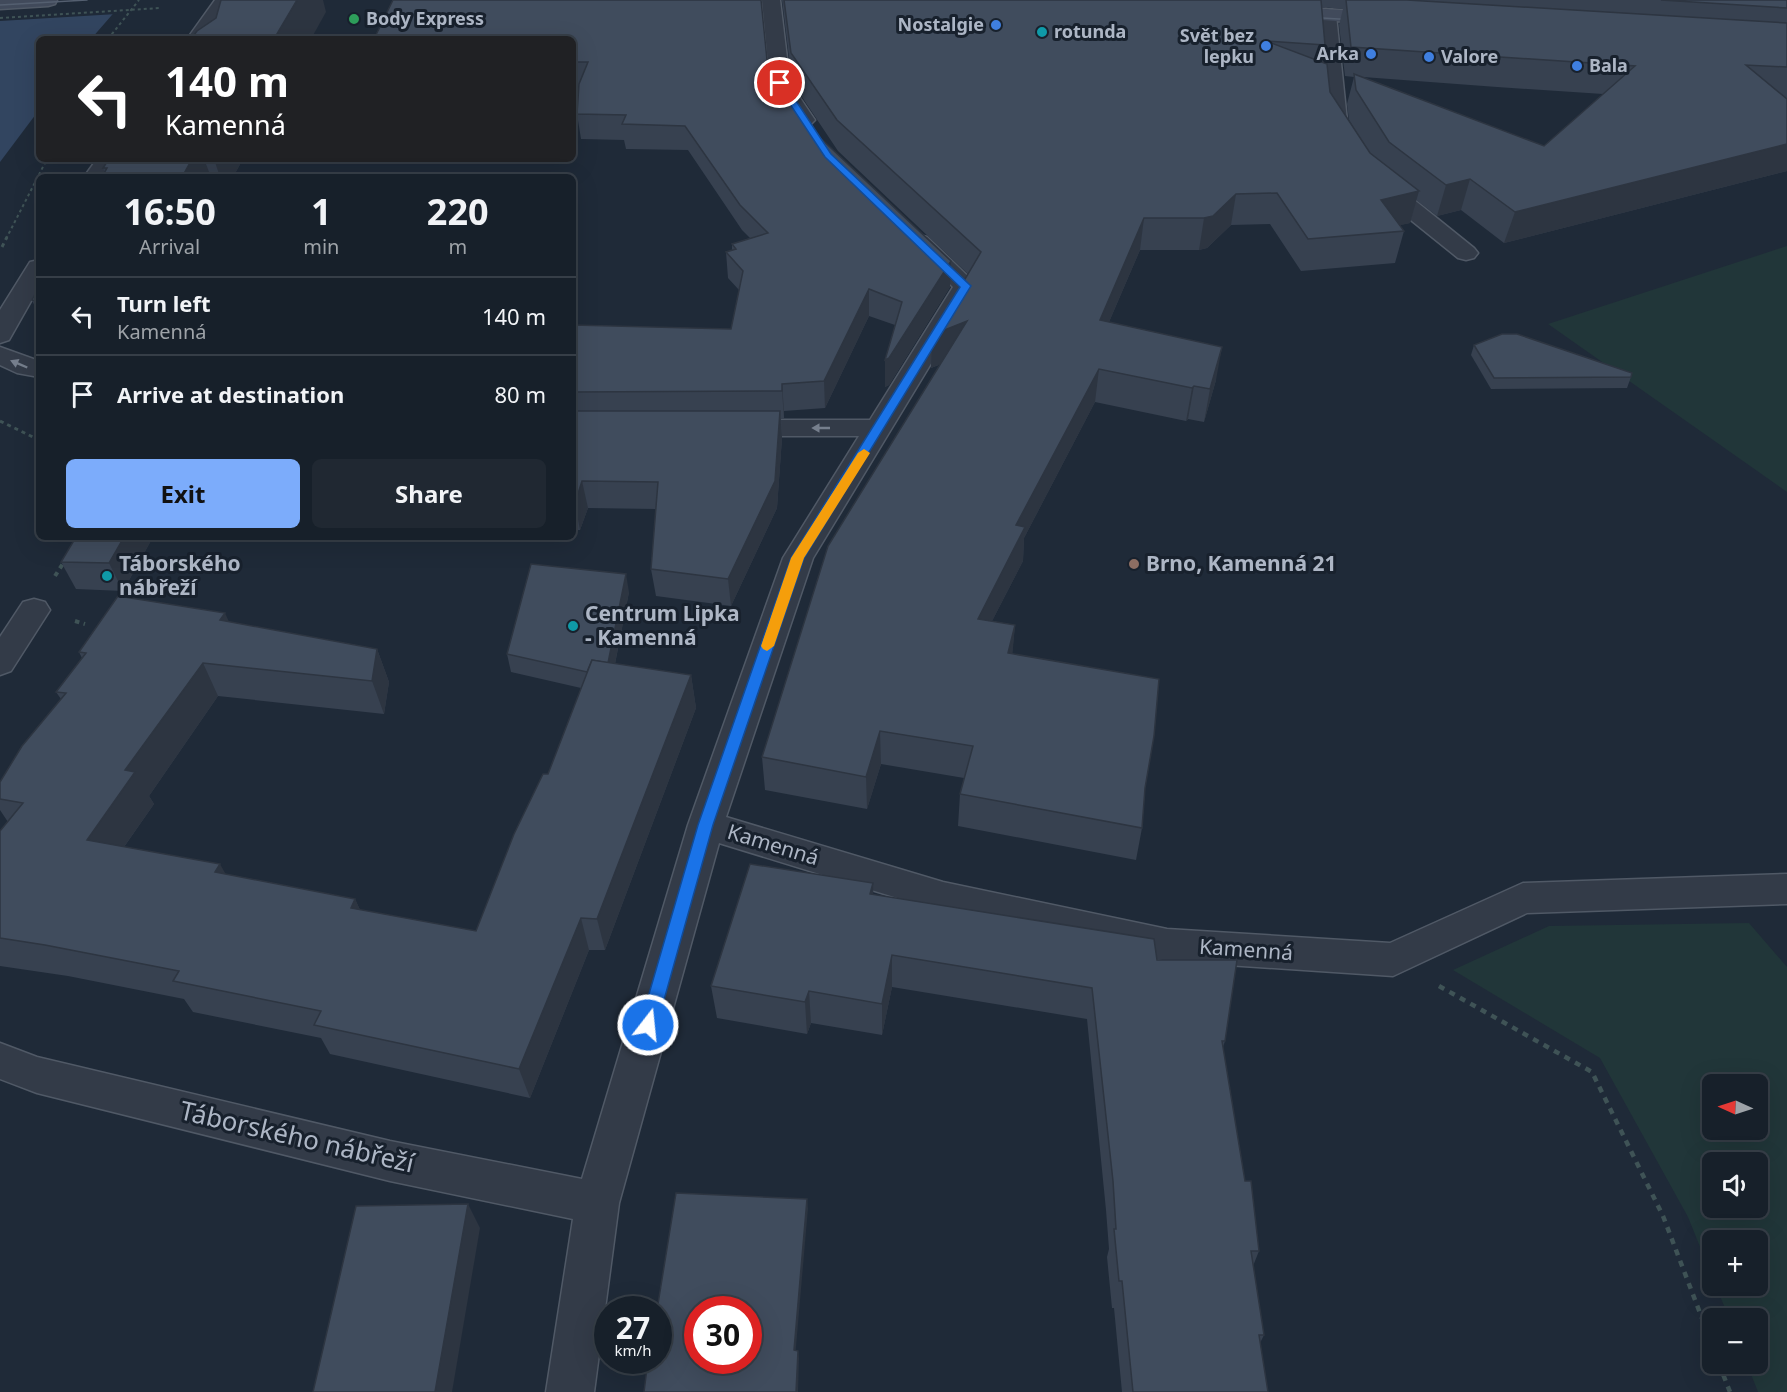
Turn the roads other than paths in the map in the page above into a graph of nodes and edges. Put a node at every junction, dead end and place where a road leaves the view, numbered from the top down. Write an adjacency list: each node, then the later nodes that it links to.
1 (48, 0): 4 (main road)
2 (224, 0): 8 (street)
3 (771, 0): 9 (street)
4 (0, 3)
5 (1256, 11): 6 (main road)
6 (1326, 15): 7 (main road); 11 (street)
7 (1405, 20)
8 (200, 36)
9 (822, 147)
10 (897, 221): 17 (street, Kamenná)
11 (1466, 253)
12 (36, 272): 13 (street)
13 (0, 335)
14 (0, 355): 15 (street, one-way to 14)
15 (36, 369)
16 (716, 428): 17 (street, one-way to 16)
17 (879, 428): 20 (street, Kamenná)
18 (34, 610): 19 (street)
19 (0, 663)
20 (706, 825): 21 (street, Kamenná); 23 (street, Kamenná)
21 (1787, 889)
22 (0, 1061): 23 (street, Táborského nábřeží)
23 (597, 1203): 24 (street, Kamenná)
24 (570, 1392)

